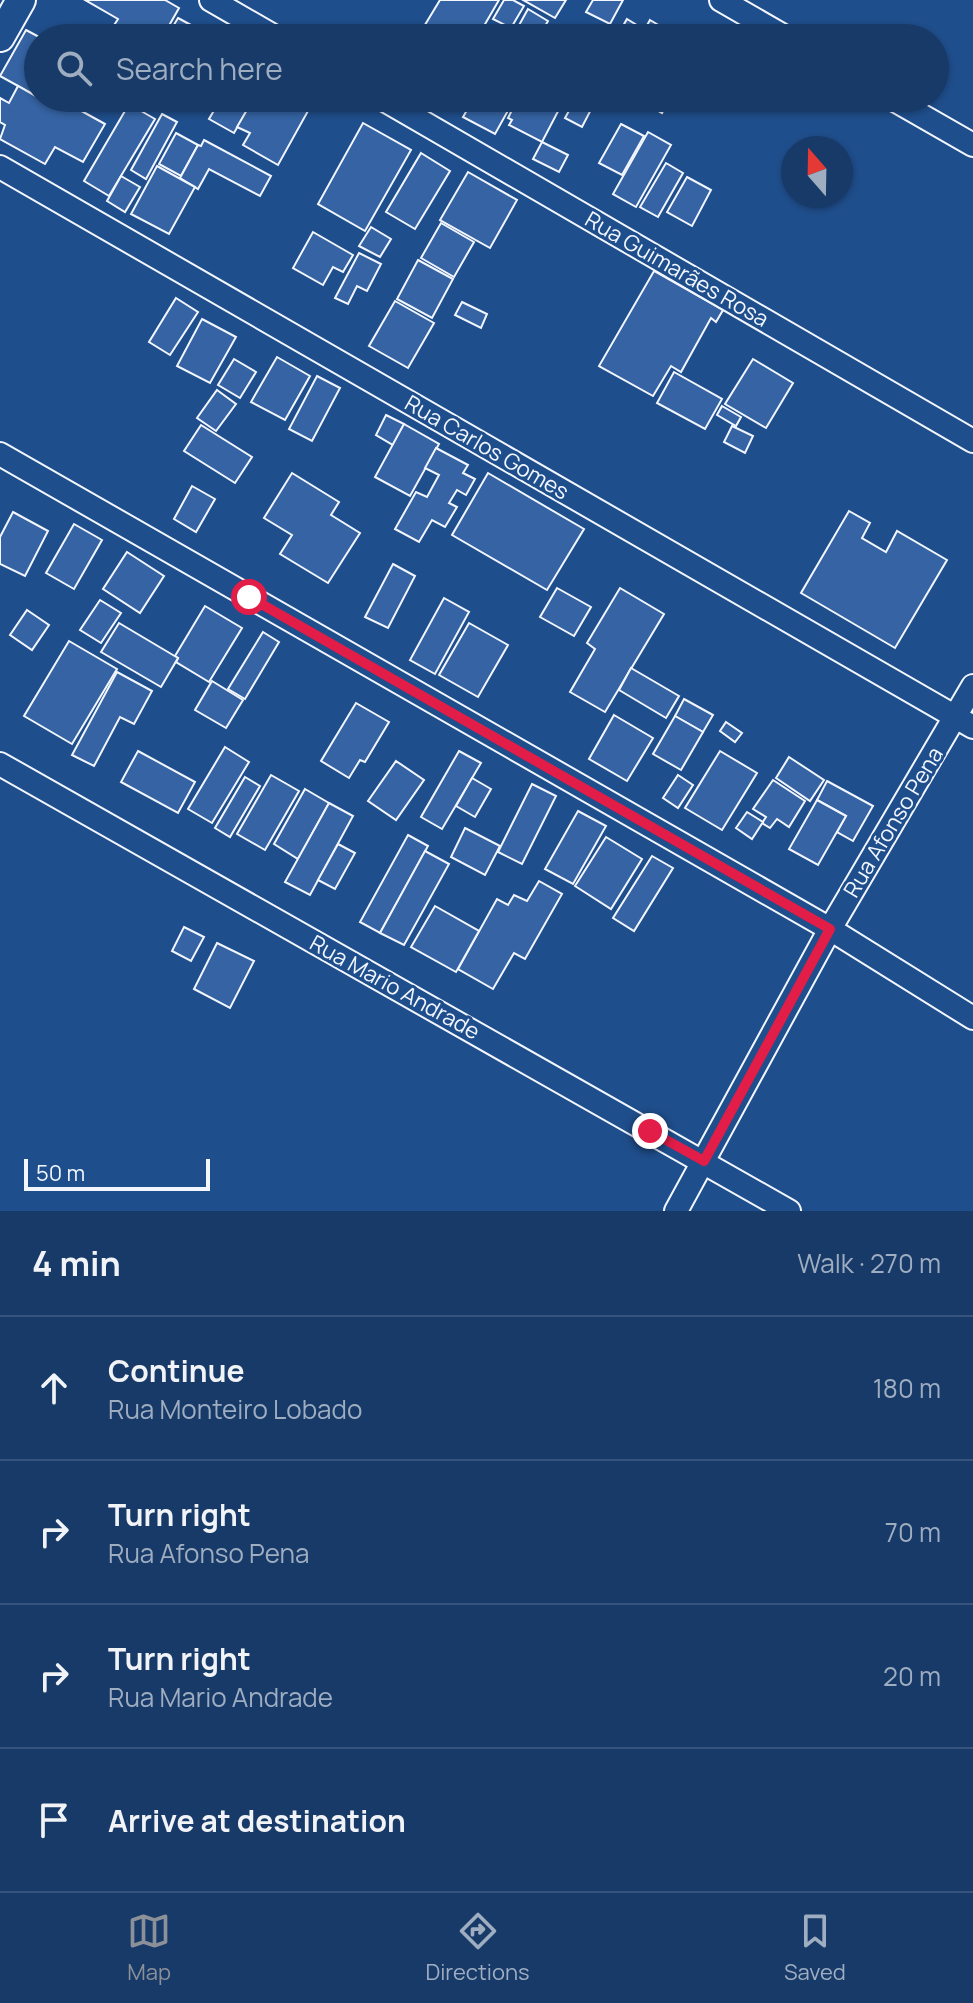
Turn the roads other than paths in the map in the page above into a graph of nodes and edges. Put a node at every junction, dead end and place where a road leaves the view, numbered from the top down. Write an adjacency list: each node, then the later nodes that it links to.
1 (21, 0): 6 (street)
2 (211, 0): 4 (street)
3 (721, 0): 5 (street)
4 (253, 24)
5 (763, 24)
6 (0, 37)
7 (405, 112): 11 (street, Rua Guimarães Rosa)
8 (915, 112): 9 (street)
9 (973, 145)
10 (0, 167): 14 (street, Rua Carlos Gomes)
11 (973, 441)
12 (0, 454): 16 (street)
13 (973, 686): 14 (street, Rua Afonso Pena)
14 (964, 722): 16 (street, Rua Afonso Pena)
15 (0, 764): 18 (street, Rua Mario Andrade)
16 (830, 929): 17 (street); 18 (street, Rua Afonso Pena)
17 (973, 1018)
18 (704, 1161): 19 (street, Rua Afonso Pena); 20 (street, Rua Mario Andrade)
19 (676, 1211)
20 (789, 1211)

